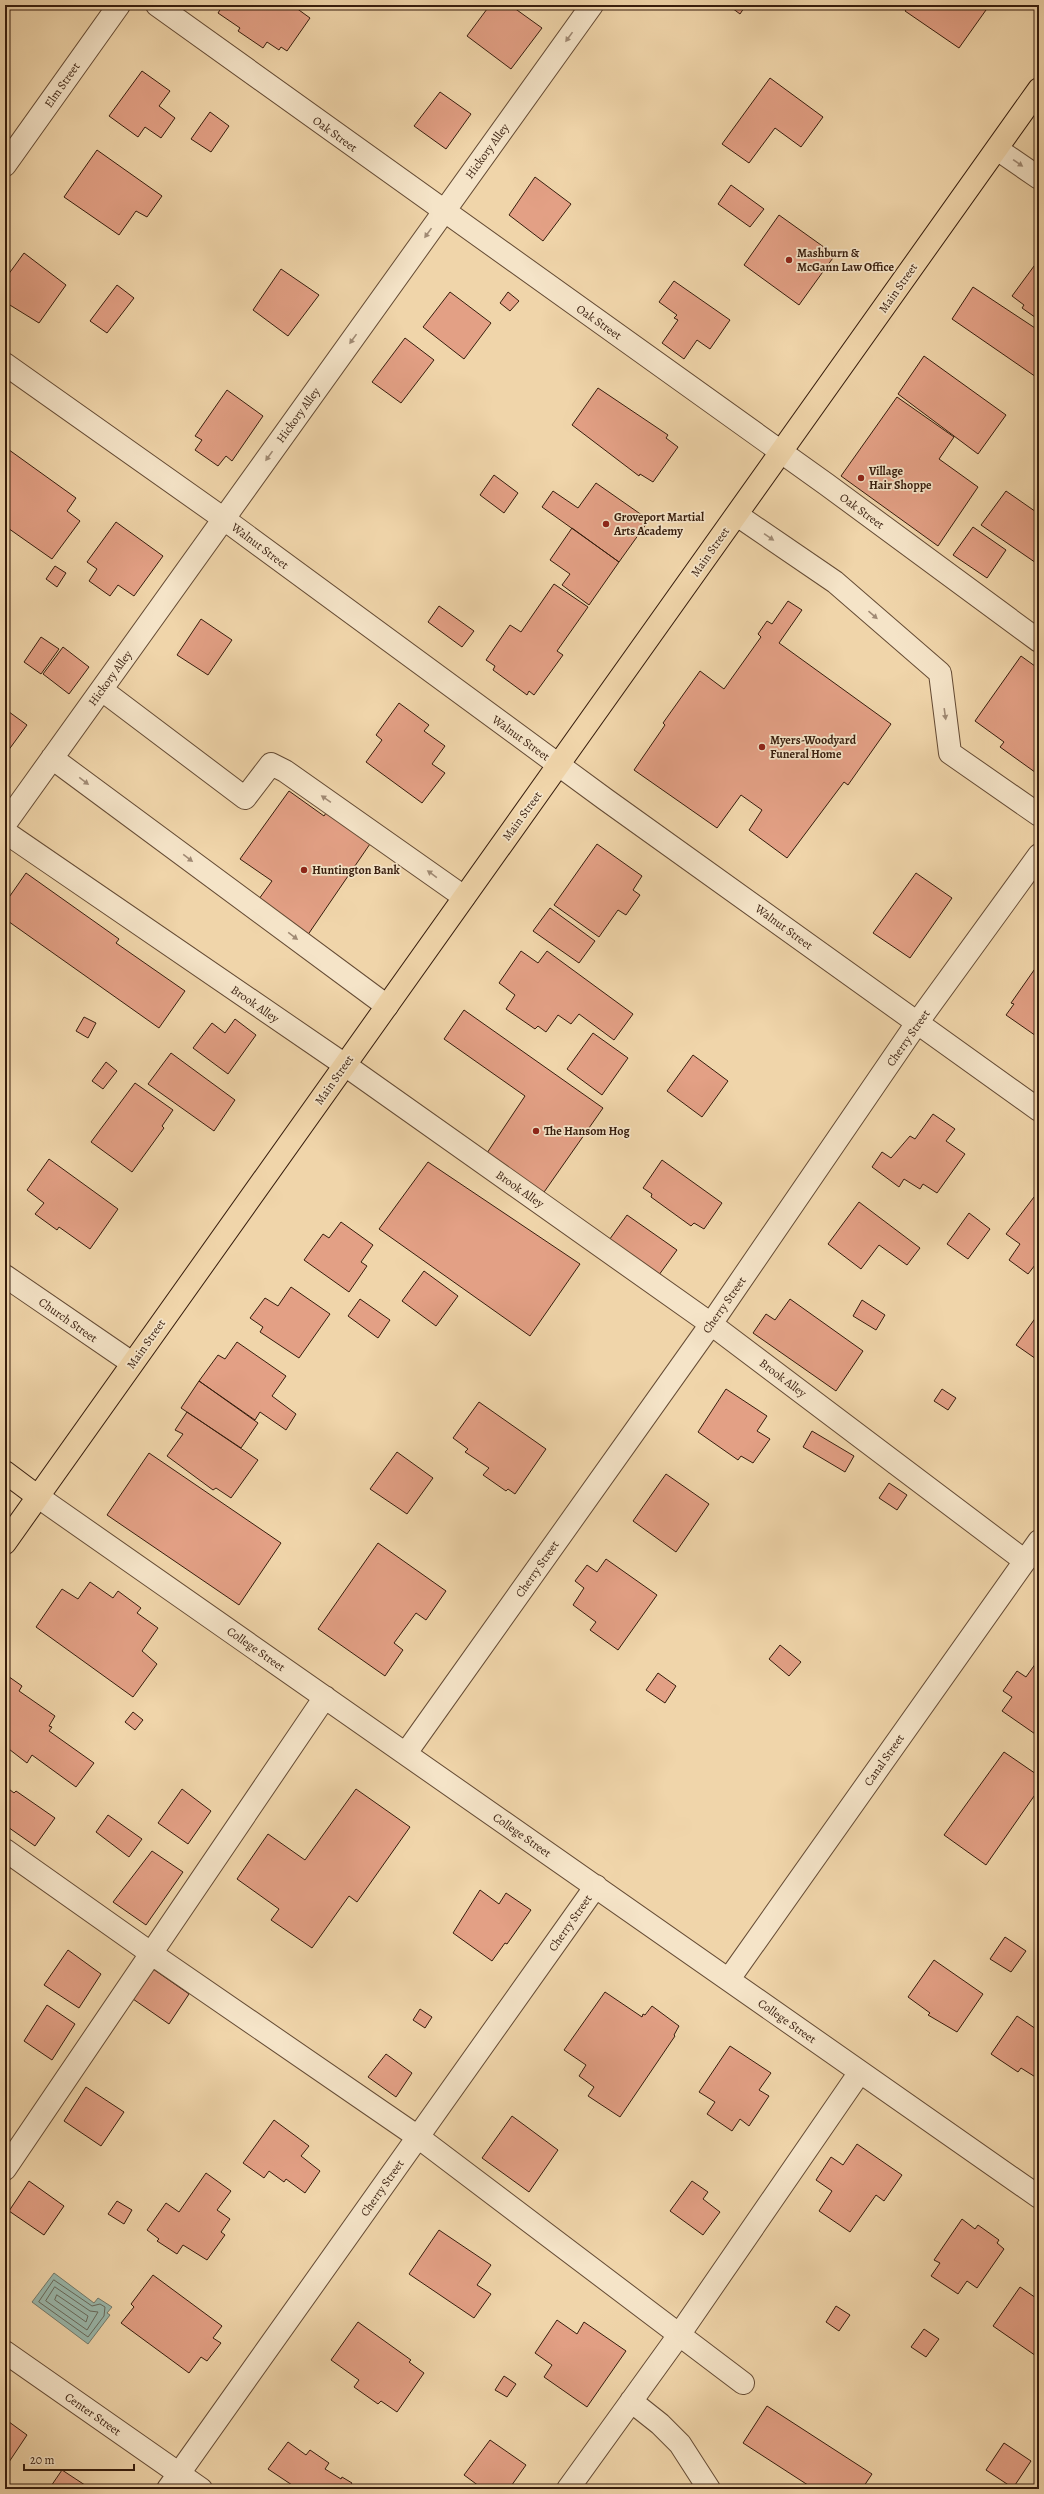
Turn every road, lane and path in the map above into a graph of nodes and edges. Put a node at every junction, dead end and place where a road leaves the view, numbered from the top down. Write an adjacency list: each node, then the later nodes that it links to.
1 (119, 5): 6 (street, Elm Street)
2 (158, 5): 8 (street, Oak Street)
3 (592, 5): 8 (street, Hickory Alley, one-way to 8)
4 (1039, 90): 5 (main road, Main Street)
5 (997, 149): 7 (street, one-way to 7); 10 (main road, Main Street)
6 (5, 165)
7 (1039, 178)
8 (444, 212): 10 (street, Oak Street); 12 (street, Hickory Alley, one-way to 12)
9 (5, 364): 12 (street, Walnut Street)
10 (781, 452): 11 (main road, Main Street); 13 (street, Oak Street)
11 (737, 515): 16 (main road, Main Street); 17 (street, one-way to 17)
12 (224, 518): 14 (street, Hickory Alley); 16 (street, Walnut Street)
13 (1039, 641)
14 (102, 690): 15 (street, Hickory Alley); 21 (street, one-way to 14)
15 (52, 758): 18 (street, Hickory Alley); 22 (street, one-way to 22)
16 (558, 765): 21 (main road, Main Street); 23 (street, Walnut Street)
17 (1039, 815)
18 (5, 824)
19 (5, 832): 24 (street, Brook Alley)
20 (1039, 855): 23 (street, Cherry Street)
21 (464, 897): 22 (main road, Main Street)
22 (387, 1006): 24 (main road, Main Street)
23 (918, 1023): 25 (street, Walnut Street); 27 (street, Cherry Street)
24 (345, 1065): 27 (street, Brook Alley); 28 (main road, Main Street)
25 (1039, 1110)
26 (5, 1276): 28 (street, Church Street)
27 (711, 1324): 33 (street, Brook Alley); 35 (street, Cherry Street)
28 (132, 1364): 30 (main road, Main Street)
29 (5, 1472): 30 (main road, College Street)
30 (37, 1496): 32 (main road, Main Street); 34 (street, College Street)
31 (1039, 1541): 33 (street, Canal Street)
32 (5, 1543)
33 (1025, 1561): 39 (street, Canal Street)
34 (325, 1697): 35 (street, College Street); 38 (street)
35 (406, 1753): 37 (street, College Street)
36 (5, 1850): 38 (street)
37 (596, 1886): 39 (street, College Street); 41 (street, Cherry Street)
38 (152, 1954): 41 (street); 42 (street)
39 (729, 1979): 40 (street, College Street)
40 (860, 2072): 43 (street, College Street); 44 (street)
41 (418, 2137): 44 (street); 48 (street, Cherry Street)
42 (5, 2169)
43 (1039, 2197)
44 (680, 2335): 46 (street); 47 (street)
45 (5, 2352): 48 (street, Center Street)
46 (743, 2383)
47 (631, 2401): 50 (street); 51 (street)
48 (173, 2482): 49 (street, Center Street)
49 (201, 2489)
50 (568, 2489)
51 (710, 2489)

